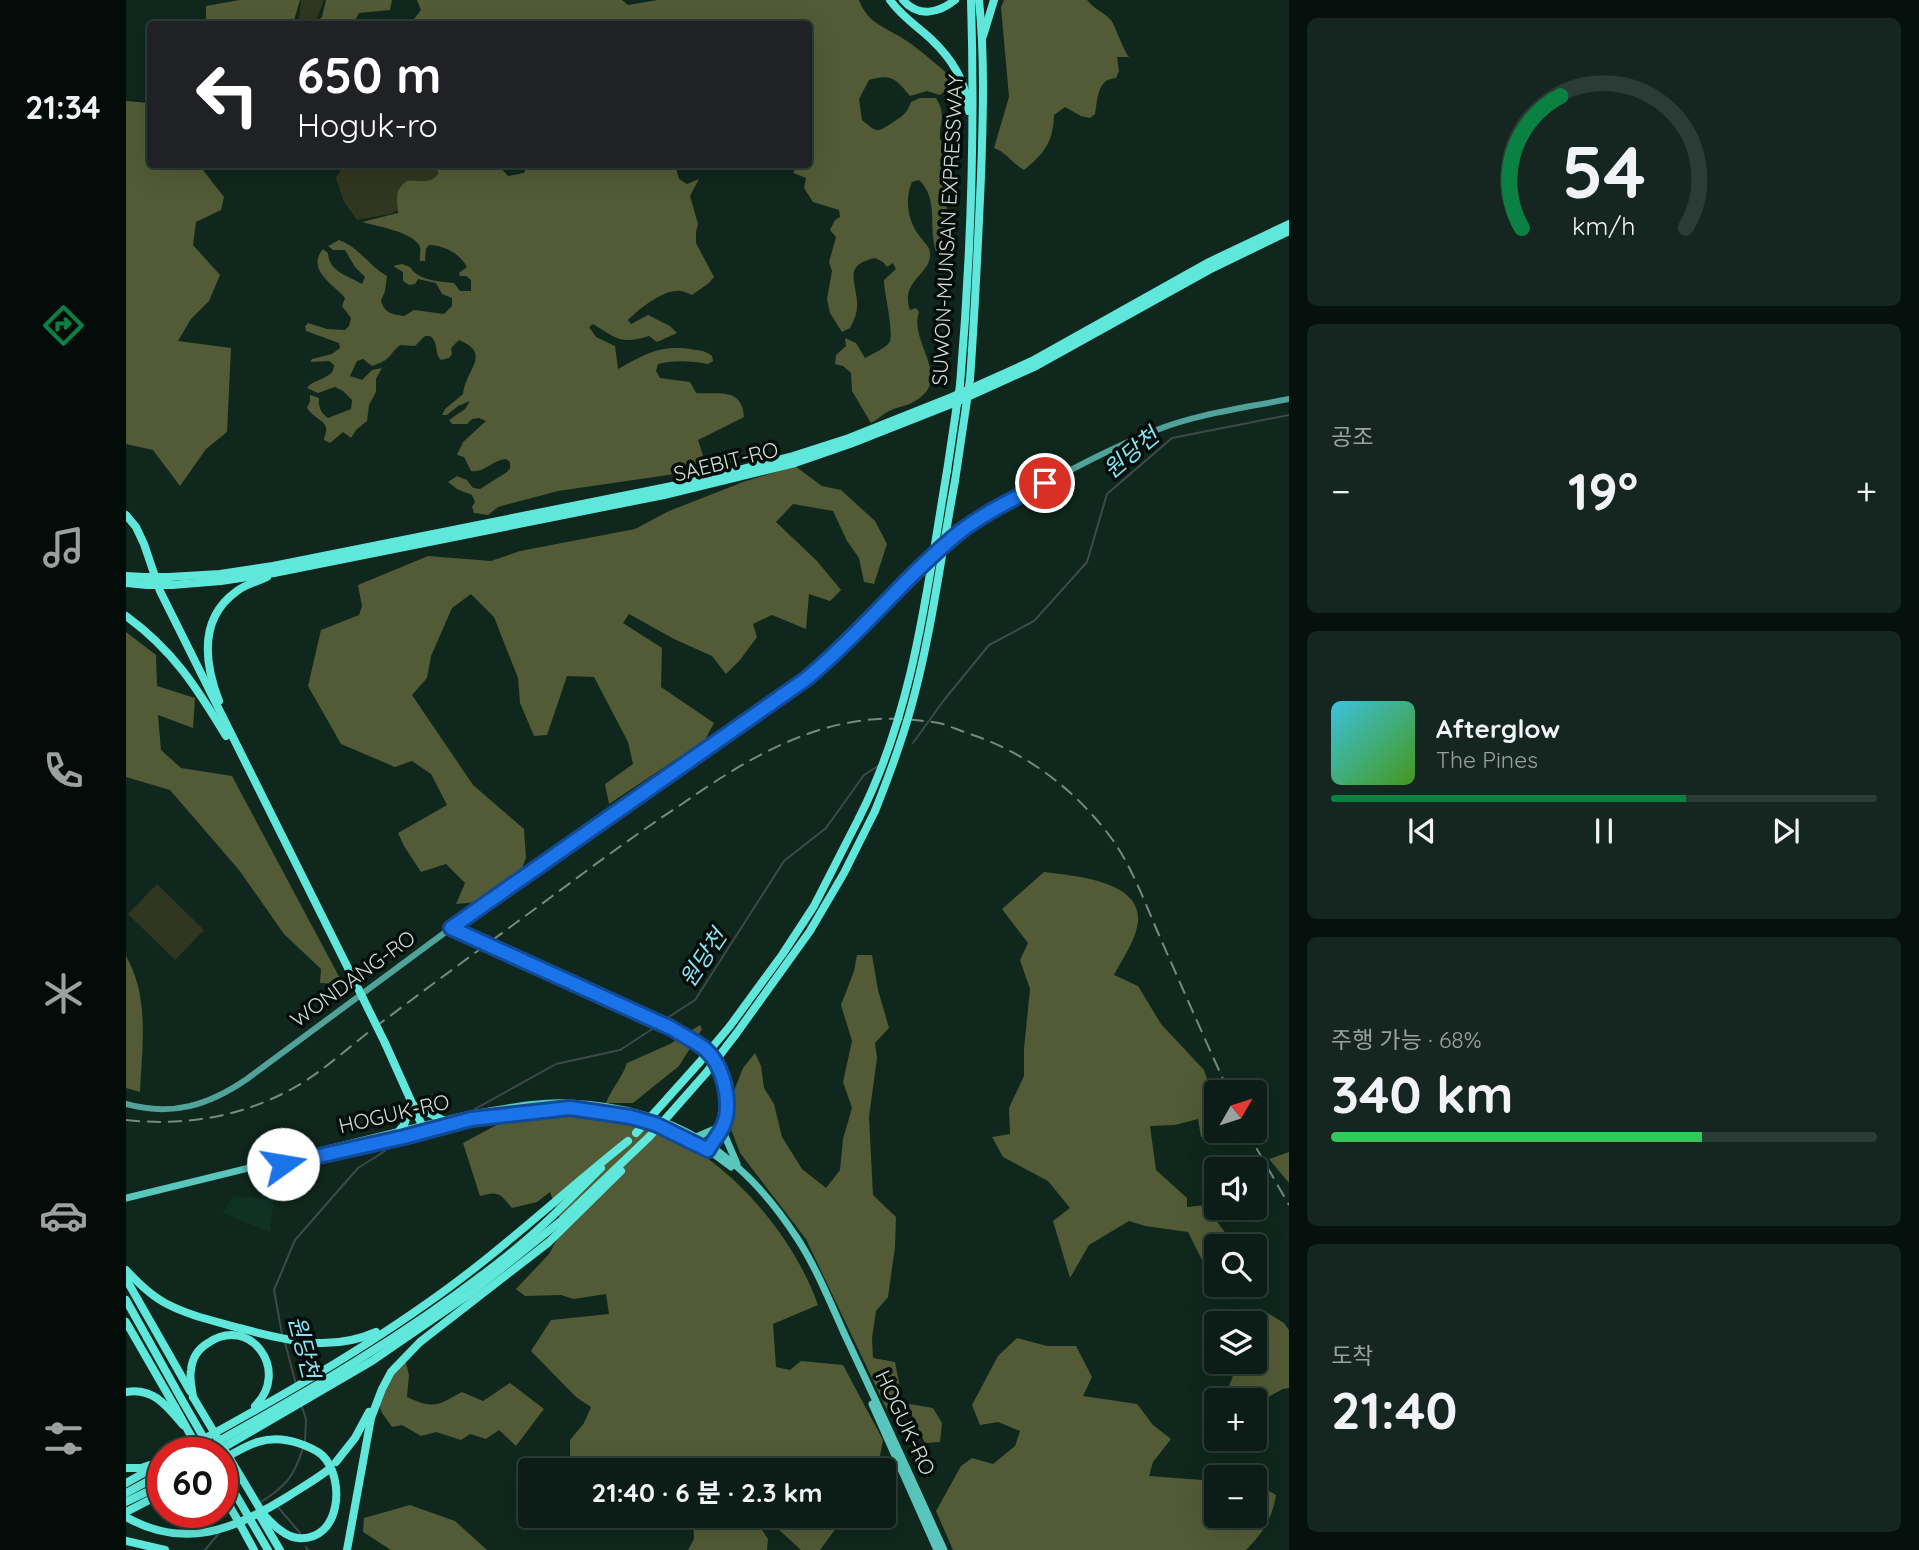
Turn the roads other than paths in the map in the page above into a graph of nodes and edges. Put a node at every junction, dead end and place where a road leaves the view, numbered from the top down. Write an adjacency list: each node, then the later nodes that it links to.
1 (890, 0): 8 (highway)
2 (903, 0): 3 (highway)
3 (955, 0)
4 (971, 0): 8 (highway, SUWON-MUNSAN EXPRESSWAY)
5 (979, 0): 7 (highway, SUWON-MUNSAN EXPRESSWAY)
6 (994, 0): 7 (highway)
7 (982, 42): 31 (highway, SUWON-MUNSAN EXPRESSWAY, bridge)
8 (973, 144): 30 (highway, SUWON-MUNSAN EXPRESSWAY, bridge)
9 (1289, 224): 11 (highway, SAEBIT-RO)
10 (1289, 231): 11 (highway, SAEBIT-RO)
11 (1081, 339): 13 (highway, SAEBIT-RO)
12 (1289, 400): 22 (main road, WONDANG-RO)
13 (758, 469): 15 (highway, SAEBIT-RO); 15 (highway, SAEBIT-RO)
14 (126, 517): 21 (highway)
15 (263, 574): 17 (highway)
16 (126, 576): 18 (highway)
17 (253, 576): 18 (highway, bridge); 21 (highway)
18 (145, 581): 19 (highway)
19 (126, 583)
20 (126, 616): 21 (highway)
21 (238, 754): 24 (highway, bridge)
22 (451, 928): 23 (main road, WONDANG-RO); 26 (main road)
23 (126, 1104)
24 (412, 1106): 25 (highway); 27 (highway); 28 (highway)
25 (443, 1121): 27 (main road, HOGUK-RO); 29 (main road, HOGUK-RO)
26 (724, 1125): 29 (main road); 32 (main road); 33 (main road)
27 (422, 1129): 28 (main road, HOGUK-RO); 32 (main road, HOGUK-RO); 34 (main road, HOGUK-RO)
28 (398, 1132): 34 (main road, HOGUK-RO)
29 (696, 1137): 32 (main road, HOGUK-RO)
30 (628, 1141): 38 (highway); 43 (highway, SUWON-MUNSAN EXPRESSWAY)
31 (640, 1147): 40 (highway); 43 (highway, SUWON-MUNSAN EXPRESSWAY)
32 (709, 1147): 33 (main road, HOGUK-RO); 74 (main road, HOGUK-RO)
33 (739, 1167): 75 (main road, HOGUK-RO)
34 (126, 1200)
35 (126, 1270): 38 (highway)
36 (126, 1279): 42 (highway)
37 (126, 1300): 44 (highway)
38 (427, 1303): 46 (highway)
39 (126, 1322): 44 (highway)
40 (391, 1372): 53 (highway); 73 (highway)
41 (126, 1392): 44 (highway)
42 (193, 1397): 46 (highway); 66 (highway, bridge)
43 (303, 1397): 45 (highway, SUWON-MUNSAN EXPRESSWAY)
44 (176, 1406): 47 (highway, bridge); 48 (highway, bridge)
45 (280, 1411): 50 (highway, SUWON-MUNSAN EXPRESSWAY); 51 (highway, SUWON-MUNSAN EXPRESSWAY)
46 (224, 1427): 49 (highway)
47 (191, 1437)
48 (202, 1437)
49 (206, 1437)
50 (229, 1437)
51 (238, 1437)
52 (238, 1450): 66 (highway)
53 (336, 1462)
54 (147, 1466): 55 (highway)
55 (126, 1468)
56 (328, 1470): 65 (highway)
57 (147, 1471): 59 (highway)
58 (147, 1482): 61 (highway)
59 (126, 1483)
60 (147, 1492): 63 (highway)
61 (126, 1493)
62 (238, 1499): 71 (highway, bridge)
63 (126, 1502)
64 (147, 1502): 65 (highway)
65 (126, 1514)
66 (261, 1515): 72 (highway)
67 (238, 1522): 70 (highway, bridge)
68 (126, 1541): 69 (highway)
69 (165, 1550)
70 (254, 1550)
71 (268, 1550)
72 (280, 1550)
73 (347, 1550)
74 (937, 1550)
75 (944, 1550)

